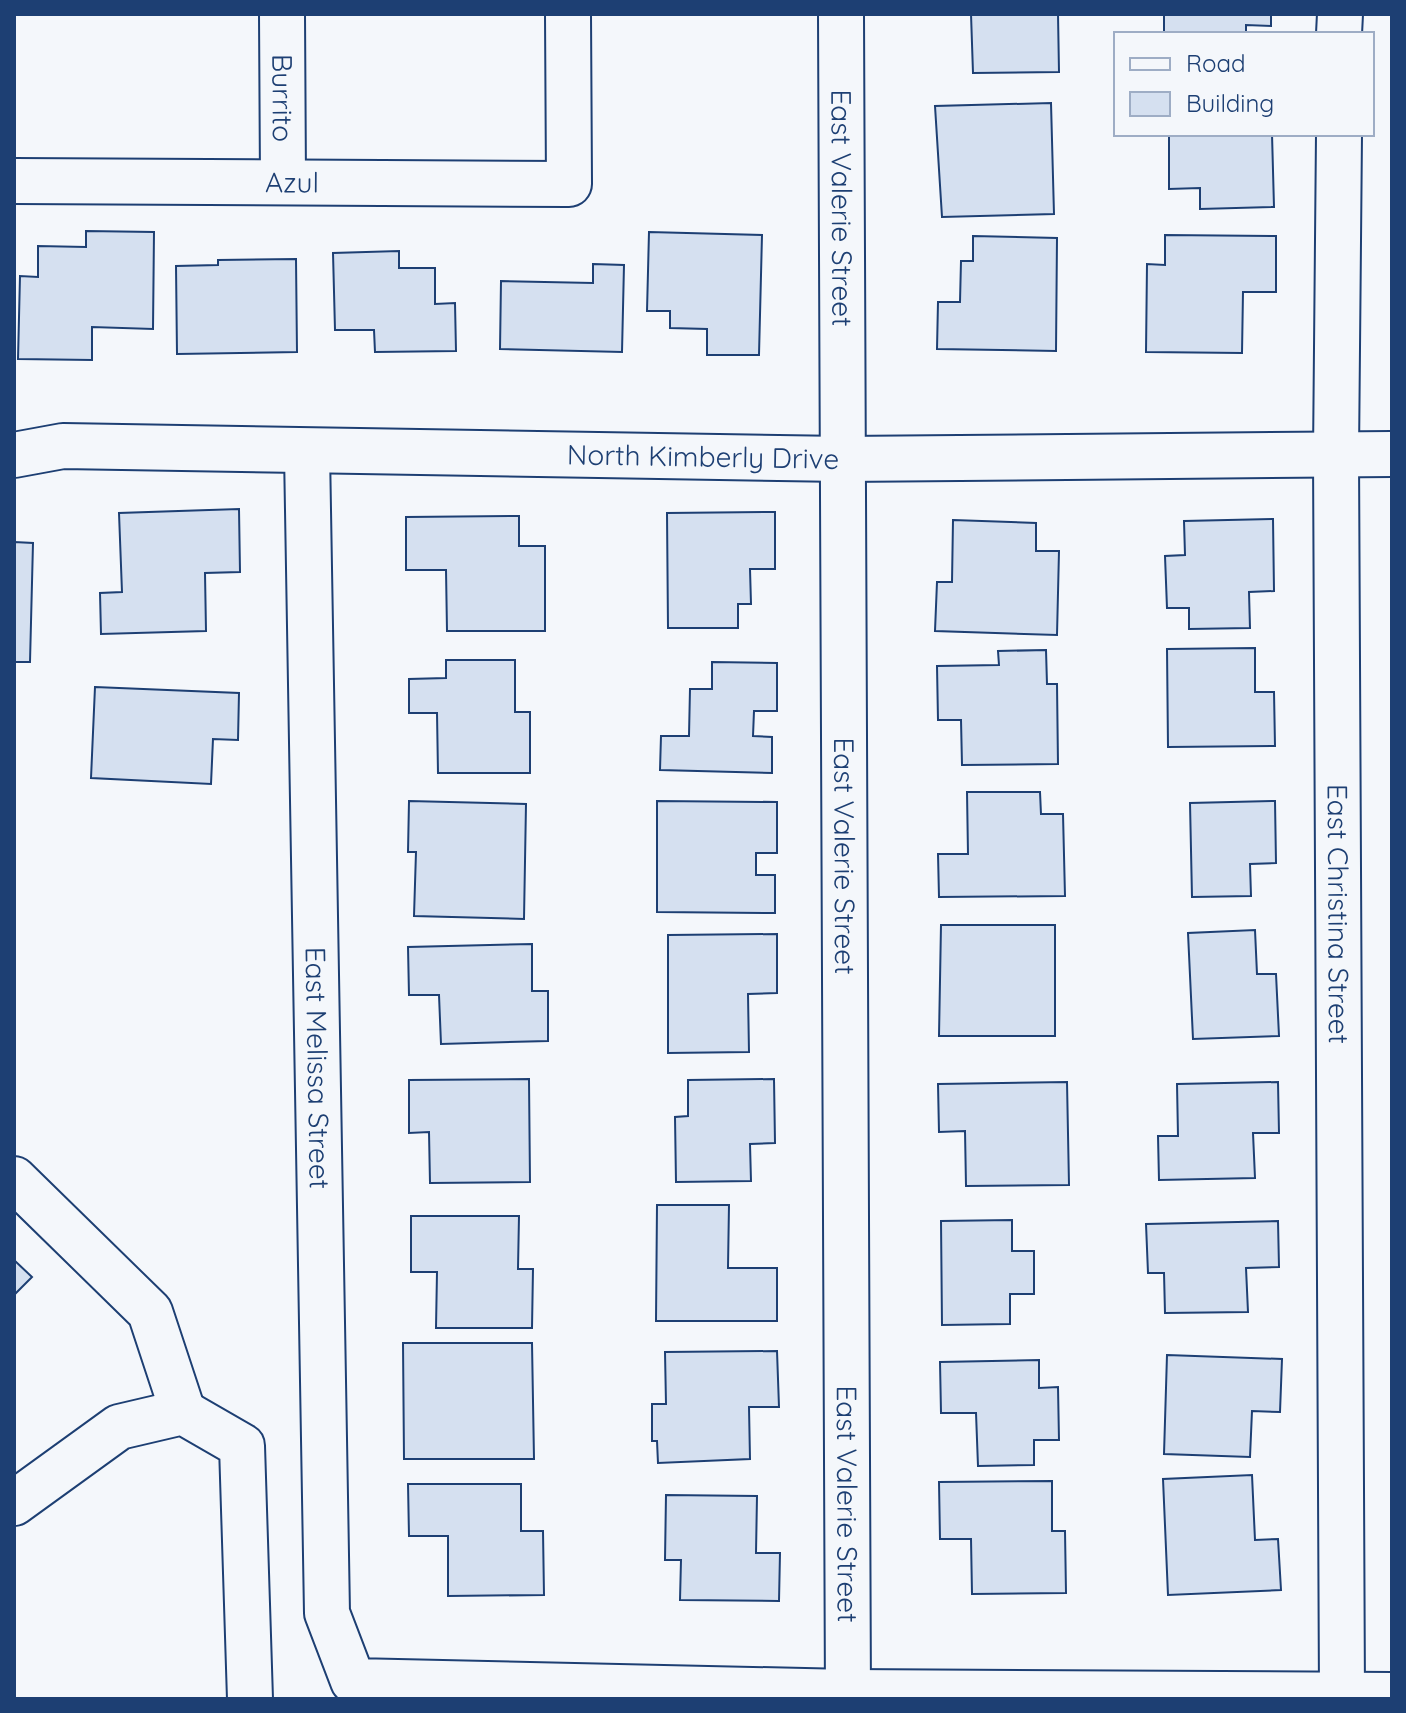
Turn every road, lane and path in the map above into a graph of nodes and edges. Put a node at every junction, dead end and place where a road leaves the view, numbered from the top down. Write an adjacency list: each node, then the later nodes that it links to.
1 (282, 14): 6 (street, Burrito)
2 (568, 14): 6 (street, Azul)
3 (841, 14): 11 (street, East Valerie Street)
4 (1339, 136): 10 (street, East Christina Street)
5 (14, 181): 6 (street, Azul)
6 (283, 182)
7 (307, 452): 9 (street, North Kimberly Drive); 11 (street, North Kimberly Drive); 15 (street, East Melissa Street)
8 (1392, 454): 10 (street, North Kimberly Drive)
9 (14, 455)
10 (1336, 455): 11 (street, North Kimberly Drive); 16 (street, East Christina Street)
11 (843, 459): 15 (street, East Valerie Street)
12 (14, 1179): 13 (street)
13 (183, 1412): 14 (street); 18 (street)
14 (14, 1503)
15 (848, 1695): 16 (street)
16 (1342, 1695): 17 (street)
17 (1392, 1695)
18 (250, 1699)

